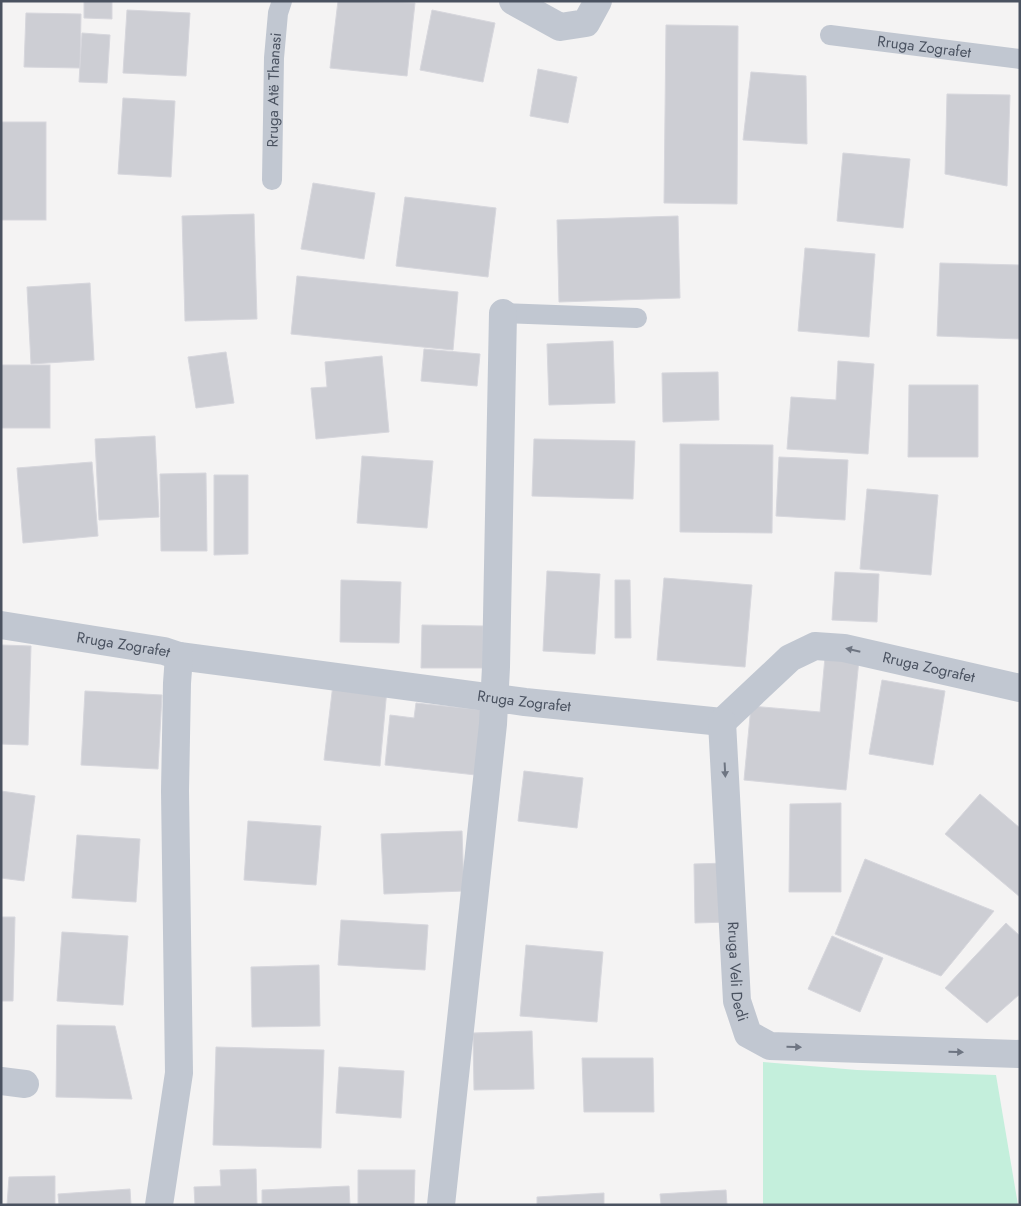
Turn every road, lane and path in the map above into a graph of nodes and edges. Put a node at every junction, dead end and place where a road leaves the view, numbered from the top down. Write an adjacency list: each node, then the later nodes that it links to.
1 (282, 1): 6 (lane, Rruga Atë Thanasi)
2 (513, 1): 3 (street)
3 (598, 1)
4 (830, 35): 5 (lane, Rruga Zografet)
5 (1020, 59)
6 (272, 180)
7 (503, 313): 8 (lane); 12 (street)
8 (636, 318)
9 (1, 625): 10 (street, Rruga Zografet)
10 (179, 656): 12 (street, Rruga Zografet); 15 (street)
11 (1020, 688): 13 (street, Rruga Zografet, one-way to 13)
12 (493, 698): 13 (street, Rruga Zografet); 16 (street)
13 (722, 722): 14 (street, Rruga Veli Dedi, one-way to 14)
14 (1020, 1054)
15 (159, 1205)
16 (442, 1205)

